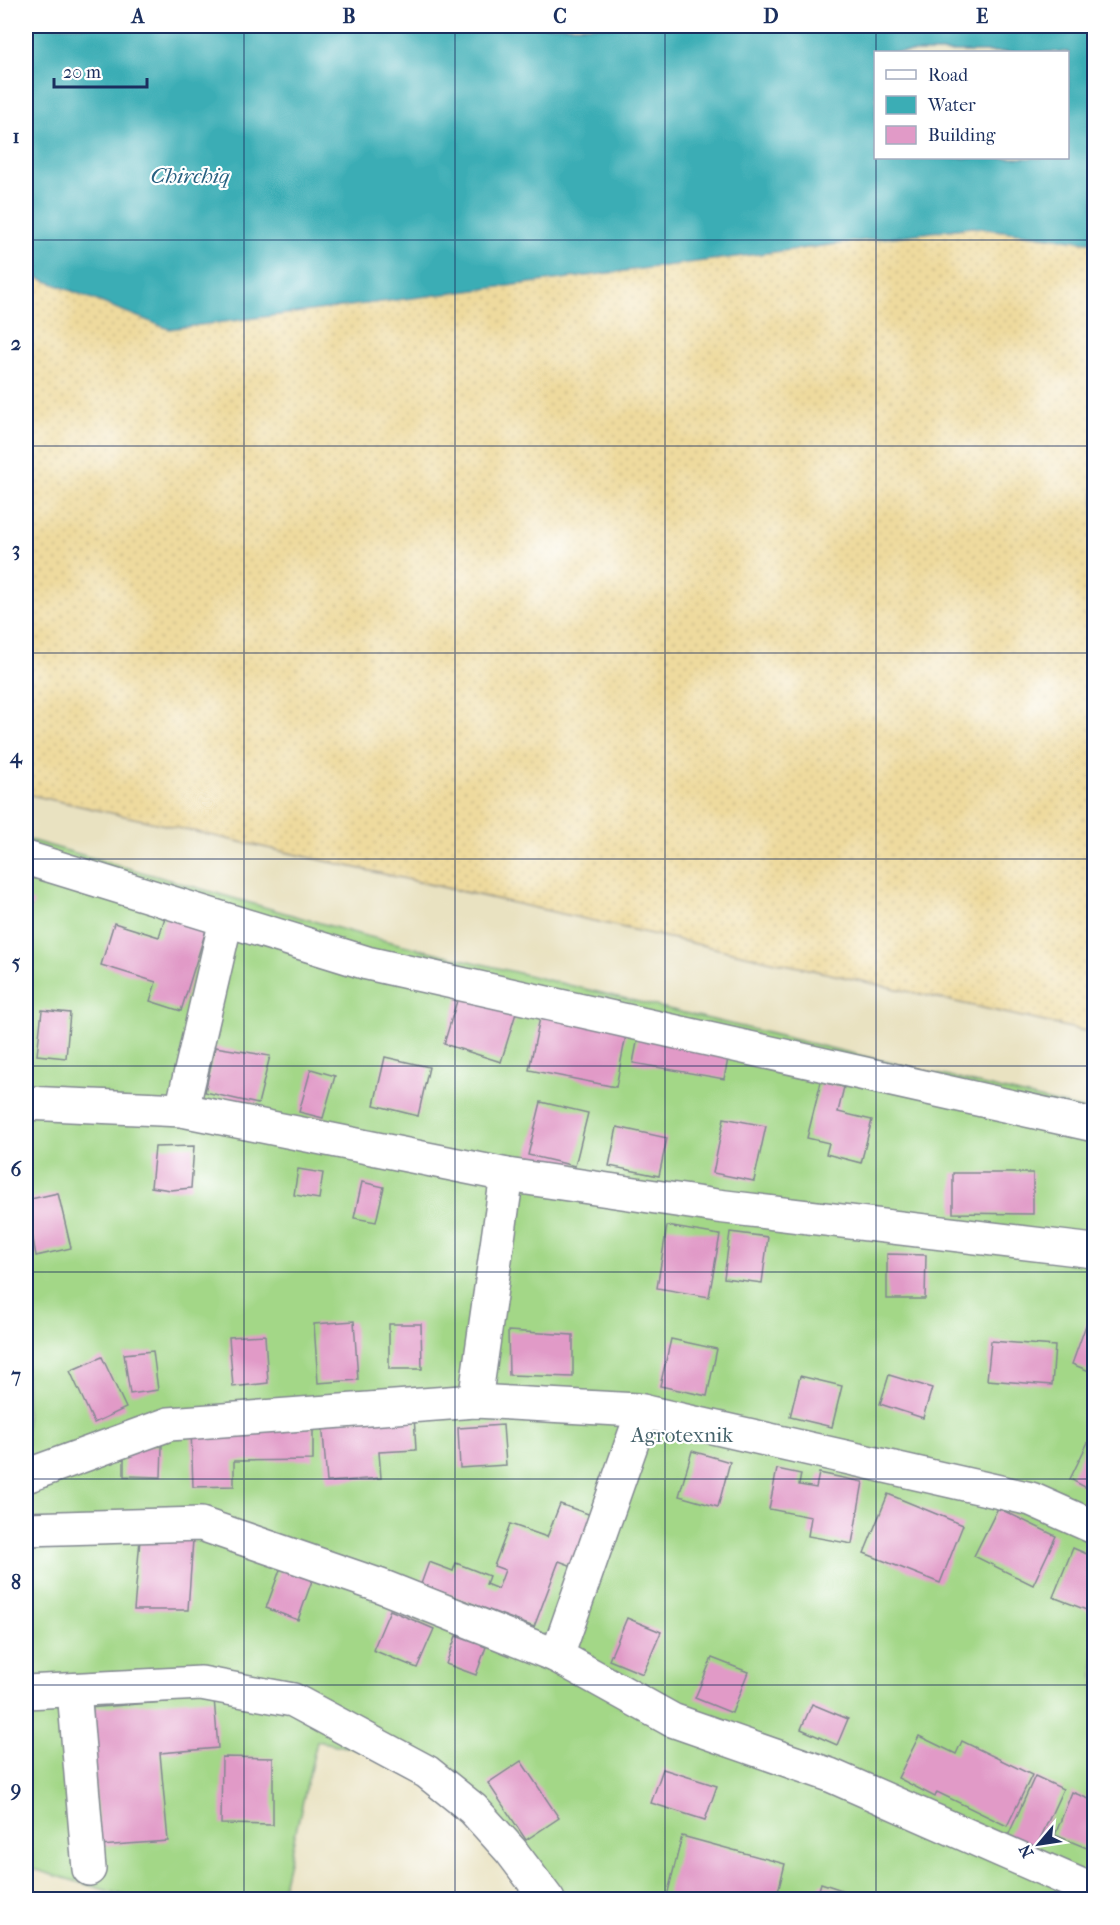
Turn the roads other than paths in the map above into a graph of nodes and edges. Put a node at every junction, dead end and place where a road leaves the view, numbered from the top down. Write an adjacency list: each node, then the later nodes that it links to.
1 (26, 858): 2 (street)
2 (226, 920): 4 (street); 5 (street)
3 (26, 1103): 4 (street)
4 (182, 1110): 6 (street)
5 (1095, 1125)
6 (507, 1175): 7 (street); 8 (street)
7 (1095, 1251)
8 (475, 1401): 9 (street); 10 (street)
9 (643, 1411): 11 (street); 13 (street)
10 (26, 1476)
11 (1095, 1527)
12 (26, 1529): 13 (street)
13 (557, 1656): 17 (street)
14 (74, 1690): 15 (street); 16 (street); 18 (street)
15 (26, 1692)
16 (89, 1869)
17 (1095, 1891)
18 (548, 1899)

